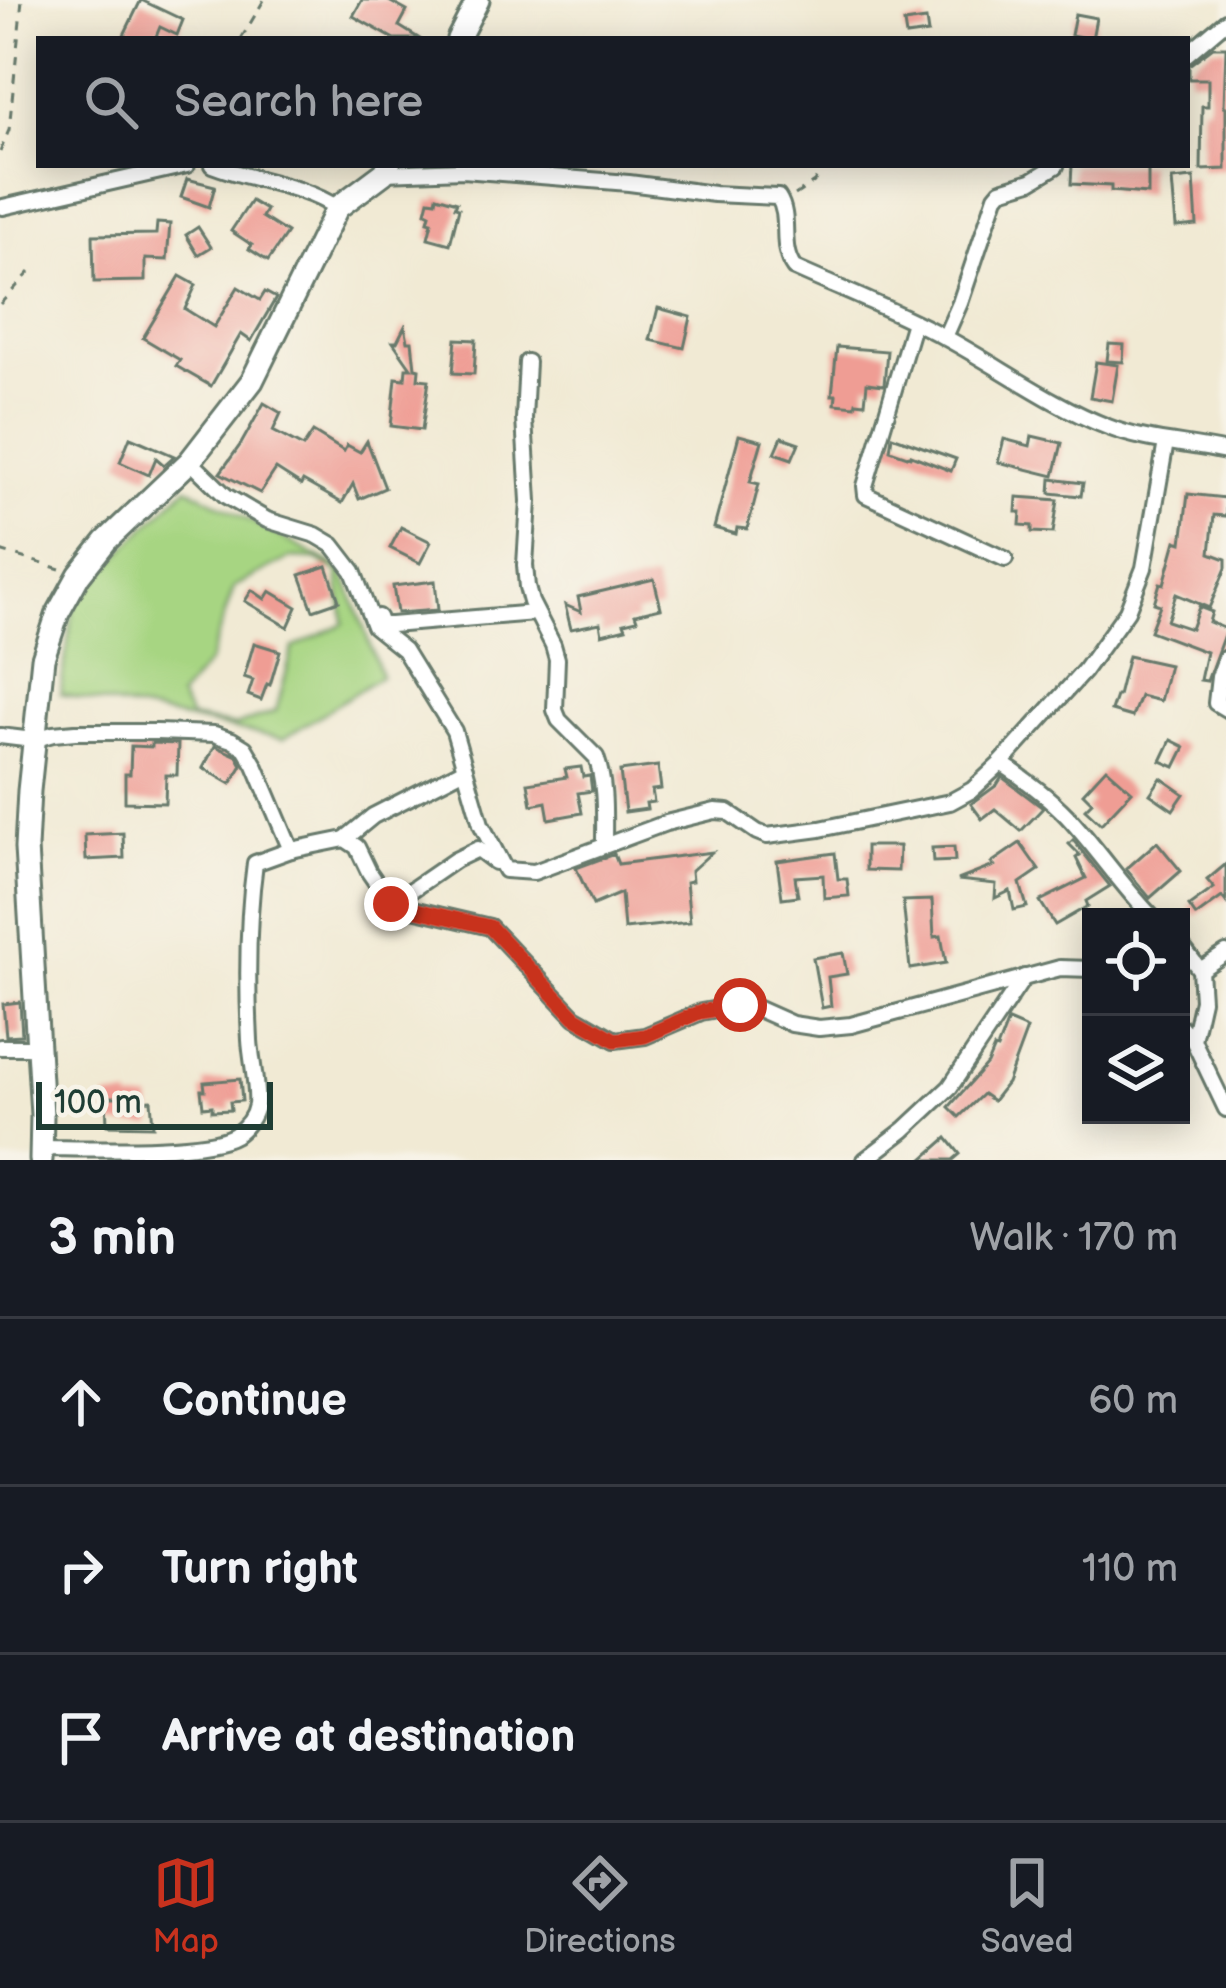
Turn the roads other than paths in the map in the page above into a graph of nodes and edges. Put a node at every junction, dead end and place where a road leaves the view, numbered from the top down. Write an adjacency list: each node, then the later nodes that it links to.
1 (478, 0): 3 (street)
2 (1226, 21): 4 (street)
3 (460, 36)
4 (1190, 51)
5 (174, 168): 9 (street)
6 (220, 168): 10 (street)
7 (1053, 168): 12 (street)
8 (386, 169): 10 (street); 11 (street)
9 (3, 207)
10 (337, 208): 16 (street)
11 (914, 322): 12 (street); 18 (street)
12 (945, 337): 14 (street)
13 (527, 362): 19 (street)
14 (1166, 442): 15 (street); 24 (street)
15 (1226, 452)
16 (190, 460): 23 (street); 25 (street)
17 (332, 536): 19 (street)
18 (1005, 559)
19 (536, 613): 27 (street)
20 (1226, 658): 21 (street)
21 (1226, 709)
22 (0, 736): 23 (street)
23 (33, 740): 28 (street); 40 (street)
24 (1001, 763): 27 (street); 31 (street)
25 (465, 770): 26 (street); 29 (street)
26 (345, 839): 28 (street); 30 (street)
27 (604, 844): 29 (street)
28 (291, 850): 42 (street)
29 (505, 870): 30 (street)
30 (391, 904): 36 (street)
31 (1143, 908)
32 (1226, 952): 35 (street)
33 (1190, 956): 35 (street)
34 (1082, 969): 36 (street)
35 (1201, 970): 38 (street)
36 (1024, 977): 43 (street)
37 (1190, 1037): 38 (street)
38 (1193, 1040): 41 (street)
39 (0, 1047): 40 (street)
40 (39, 1047): 42 (street)
41 (1226, 1109)
42 (41, 1154)
43 (866, 1160)

